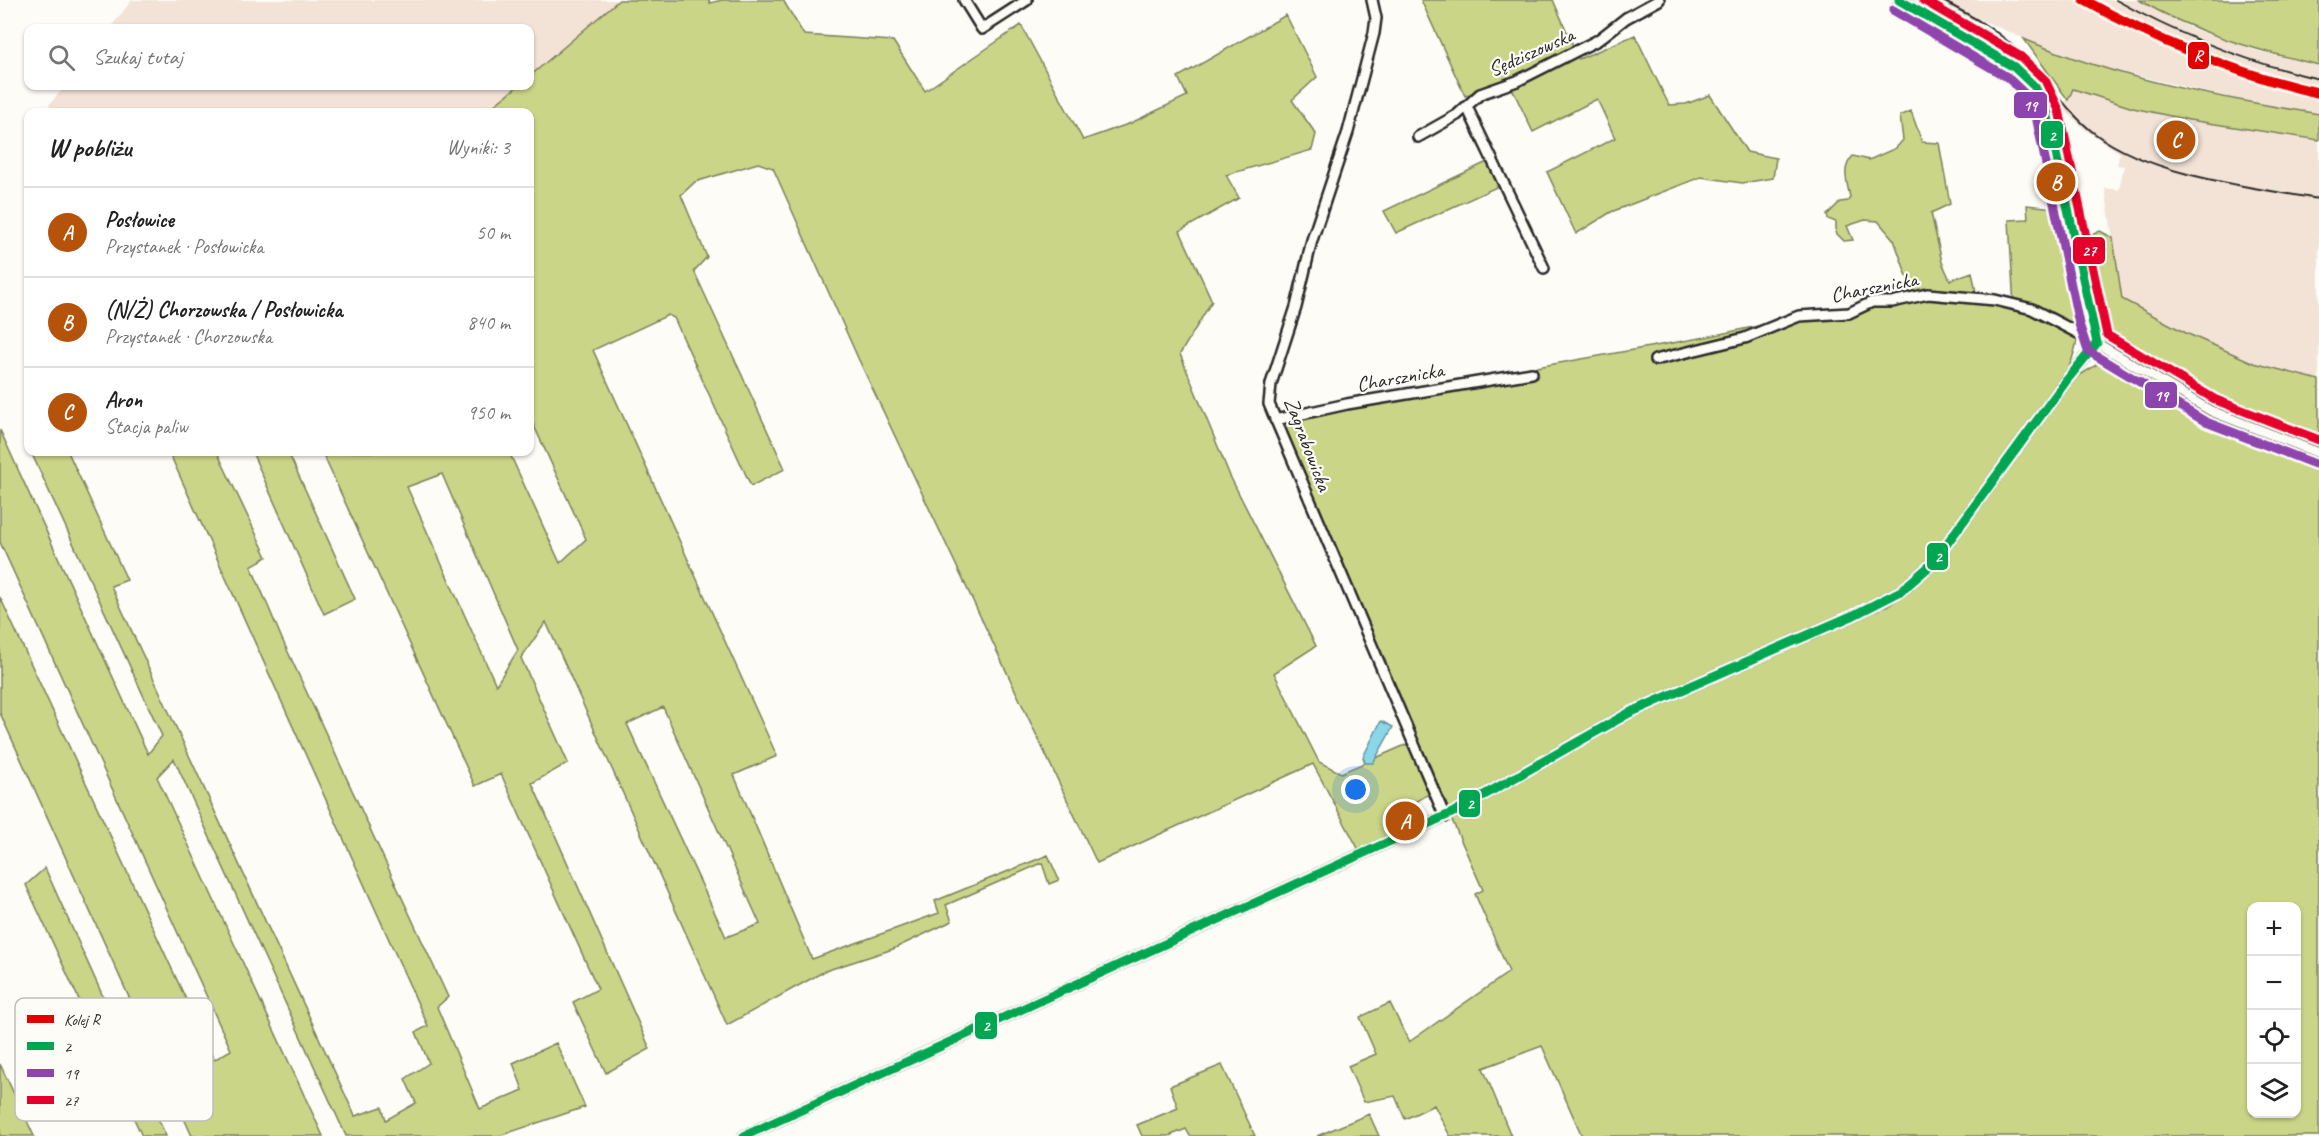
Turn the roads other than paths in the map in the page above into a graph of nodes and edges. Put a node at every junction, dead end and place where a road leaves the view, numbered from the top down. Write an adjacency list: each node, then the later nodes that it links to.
1 (964, 0): 2 (street)
2 (1027, 0)
3 (1372, 0): 12 (street, Zagrabowicka)
4 (1659, 0): 6 (street, Sędziszowska)
5 (1899, 0): 9 (street)
6 (1467, 107): 7 (street, Sędziszowska); 8 (street)
7 (1418, 137)
8 (1544, 268)
9 (2097, 343): 10 (street, Charsznicka); 13 (street, Charsznicka); 14 (street)
10 (1655, 360)
11 (1532, 373): 12 (street, Charsznicka)
12 (1275, 420): 14 (street, Zagrabowicka)
13 (2319, 453)
14 (1445, 817): 15 (street)
15 (744, 1136)

